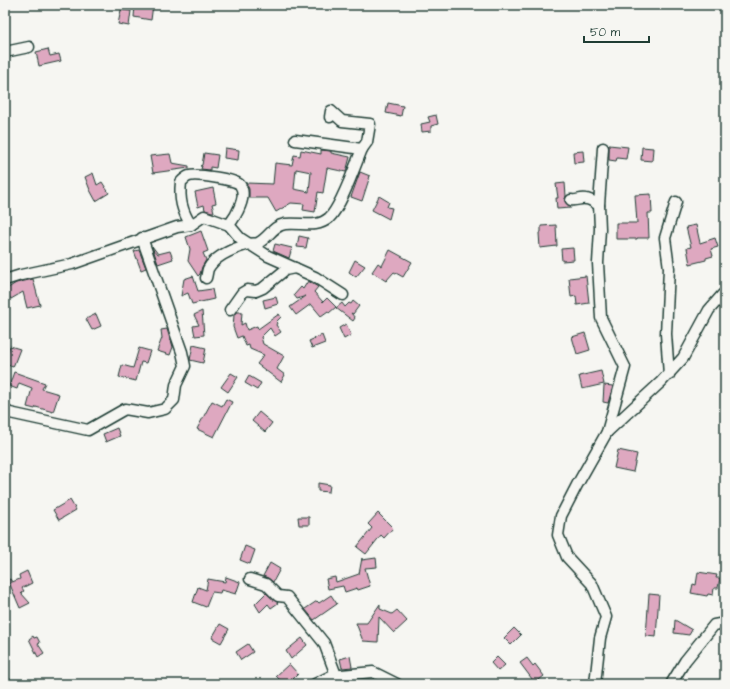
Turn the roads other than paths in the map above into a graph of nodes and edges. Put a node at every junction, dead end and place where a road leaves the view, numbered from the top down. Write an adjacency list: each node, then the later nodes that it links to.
1 (29, 47): 2 (street)
2 (5, 52)
3 (330, 117): 6 (street)
4 (295, 140): 6 (street)
5 (603, 148): 9 (street)
6 (362, 149): 13 (street)
7 (571, 200): 9 (street)
8 (676, 202): 20 (street)
9 (599, 205): 22 (street)
10 (191, 225): 11 (street); 11 (street); 12 (street)
11 (229, 225): 13 (street)
12 (142, 238): 16 (street); 21 (street)
13 (250, 244): 14 (street); 15 (street)
14 (295, 268): 17 (street); 19 (street)
15 (206, 278)
16 (5, 280)
17 (343, 294)
18 (723, 294): 20 (street)
19 (230, 310)
20 (669, 374): 22 (street)
21 (5, 410)
22 (608, 432): 28 (street)
23 (250, 579): 25 (street)
24 (725, 623): 29 (street)
25 (336, 675): 26 (street); 27 (street)
26 (315, 684)
27 (398, 684)
28 (595, 684)
29 (671, 684)

